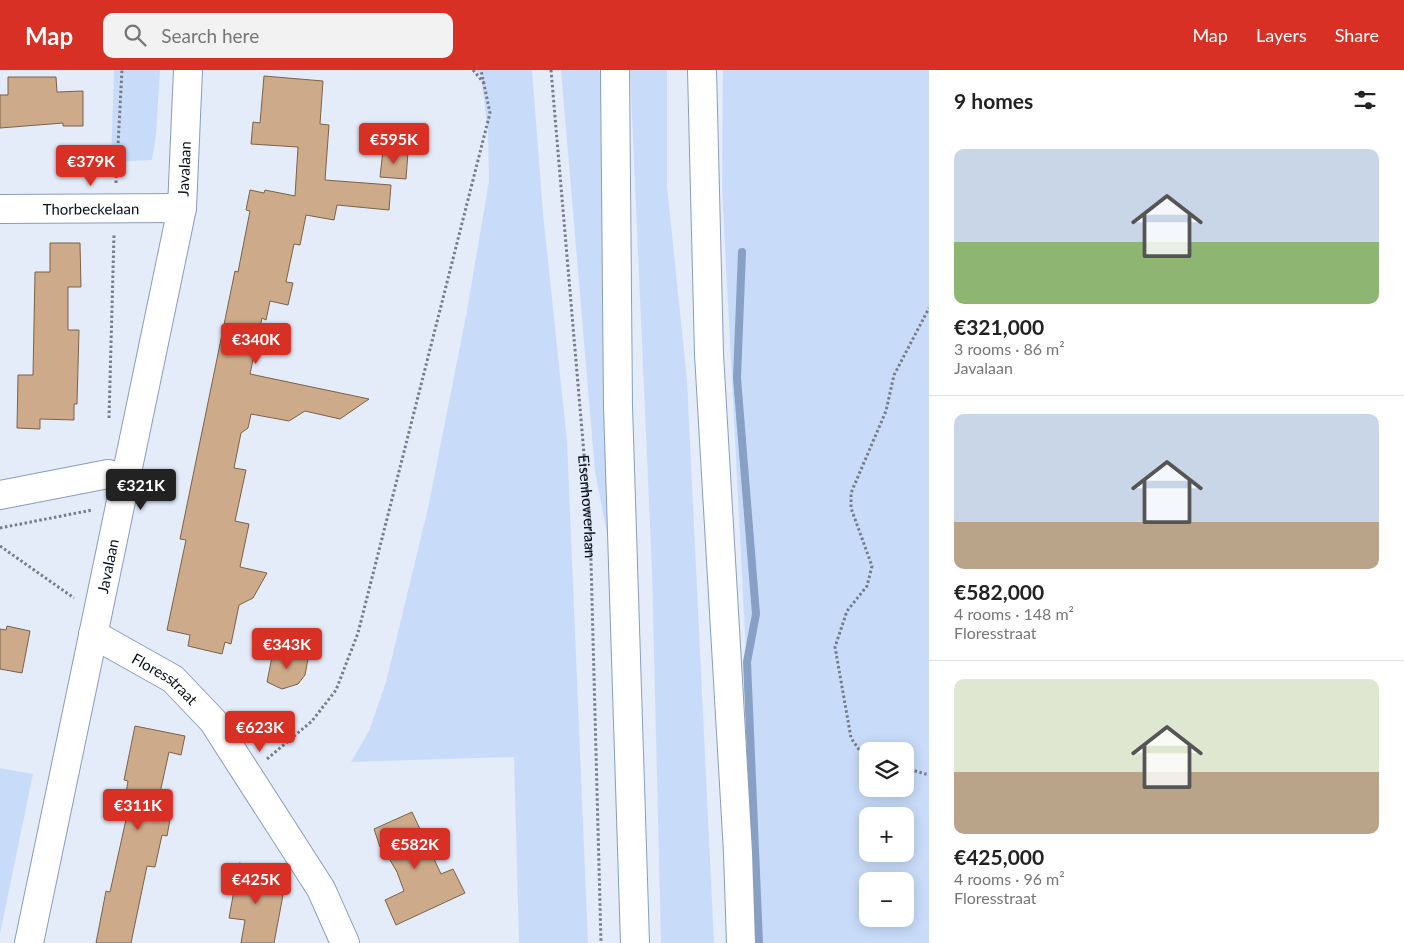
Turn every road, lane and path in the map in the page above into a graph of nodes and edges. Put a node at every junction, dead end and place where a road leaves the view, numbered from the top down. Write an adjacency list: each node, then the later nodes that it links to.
1 (122, 70): 9 (path)
2 (188, 70): 10 (main road, Javalaan)
3 (473, 70): 8 (path)
4 (481, 70): 8 (path)
5 (551, 70): 26 (path, Eisenhowerlaan)
6 (615, 70): 27 (main road)
7 (702, 70): 28 (main road)
8 (485, 84): 22 (path)
9 (115, 208): 10 (main road, Thorbeckelaan); 11 (main road, Thorbeckelaan); 13 (path)
10 (182, 208): 14 (main road, Javalaan)
11 (0, 209)
12 (929, 308): 20 (path)
13 (109, 425)
14 (125, 479): 15 (main road); 16 (main road, Javalaan)
15 (0, 495)
16 (120, 505): 17 (path); 19 (main road, Javalaan)
17 (0, 528)
18 (0, 546): 19 (path)
19 (95, 624): 22 (main road, Floresstraat); 24 (main road, Javalaan)
20 (859, 750)
21 (914, 771): 23 (path)
22 (249, 774): 25 (main road, Floresstraat)
23 (929, 775)
24 (29, 943)
25 (345, 943)
26 (601, 943)
27 (635, 943)
28 (741, 943)

